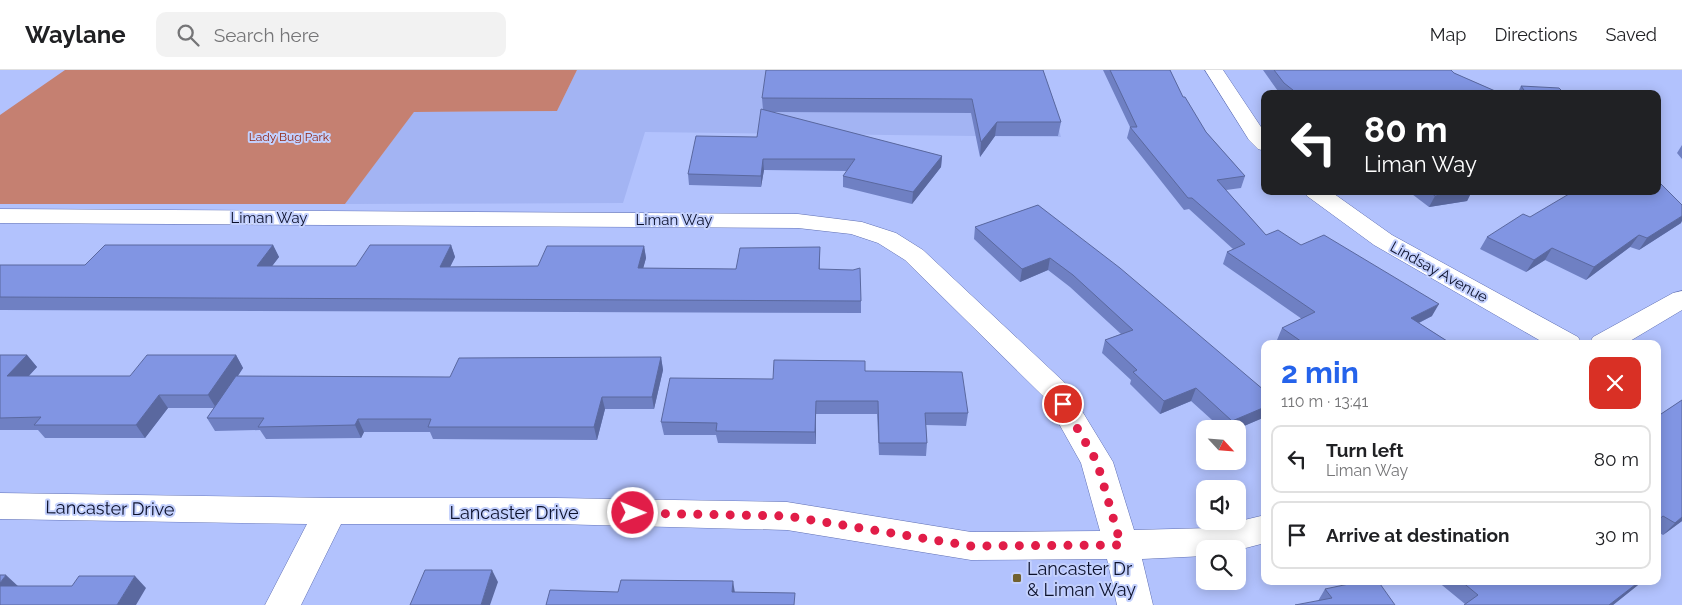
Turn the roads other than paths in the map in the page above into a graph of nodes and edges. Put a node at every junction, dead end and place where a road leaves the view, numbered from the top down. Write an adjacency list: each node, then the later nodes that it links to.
1 (1214, 70): 2 (street)
2 (1261, 141)
3 (1320, 195): 6 (street, Lindsay Avenue)
4 (0, 216): 11 (street, Liman Way)
5 (1682, 299): 7 (street)
6 (1561, 340)
7 (1610, 340)
8 (0, 506): 9 (street, Lancaster Drive)
9 (330, 511): 11 (street, Lancaster Drive); 12 (street)
10 (1261, 530): 11 (street, Lancaster Drive)
11 (1121, 545): 13 (street, Liman Way)
12 (283, 605)
13 (1135, 605)

